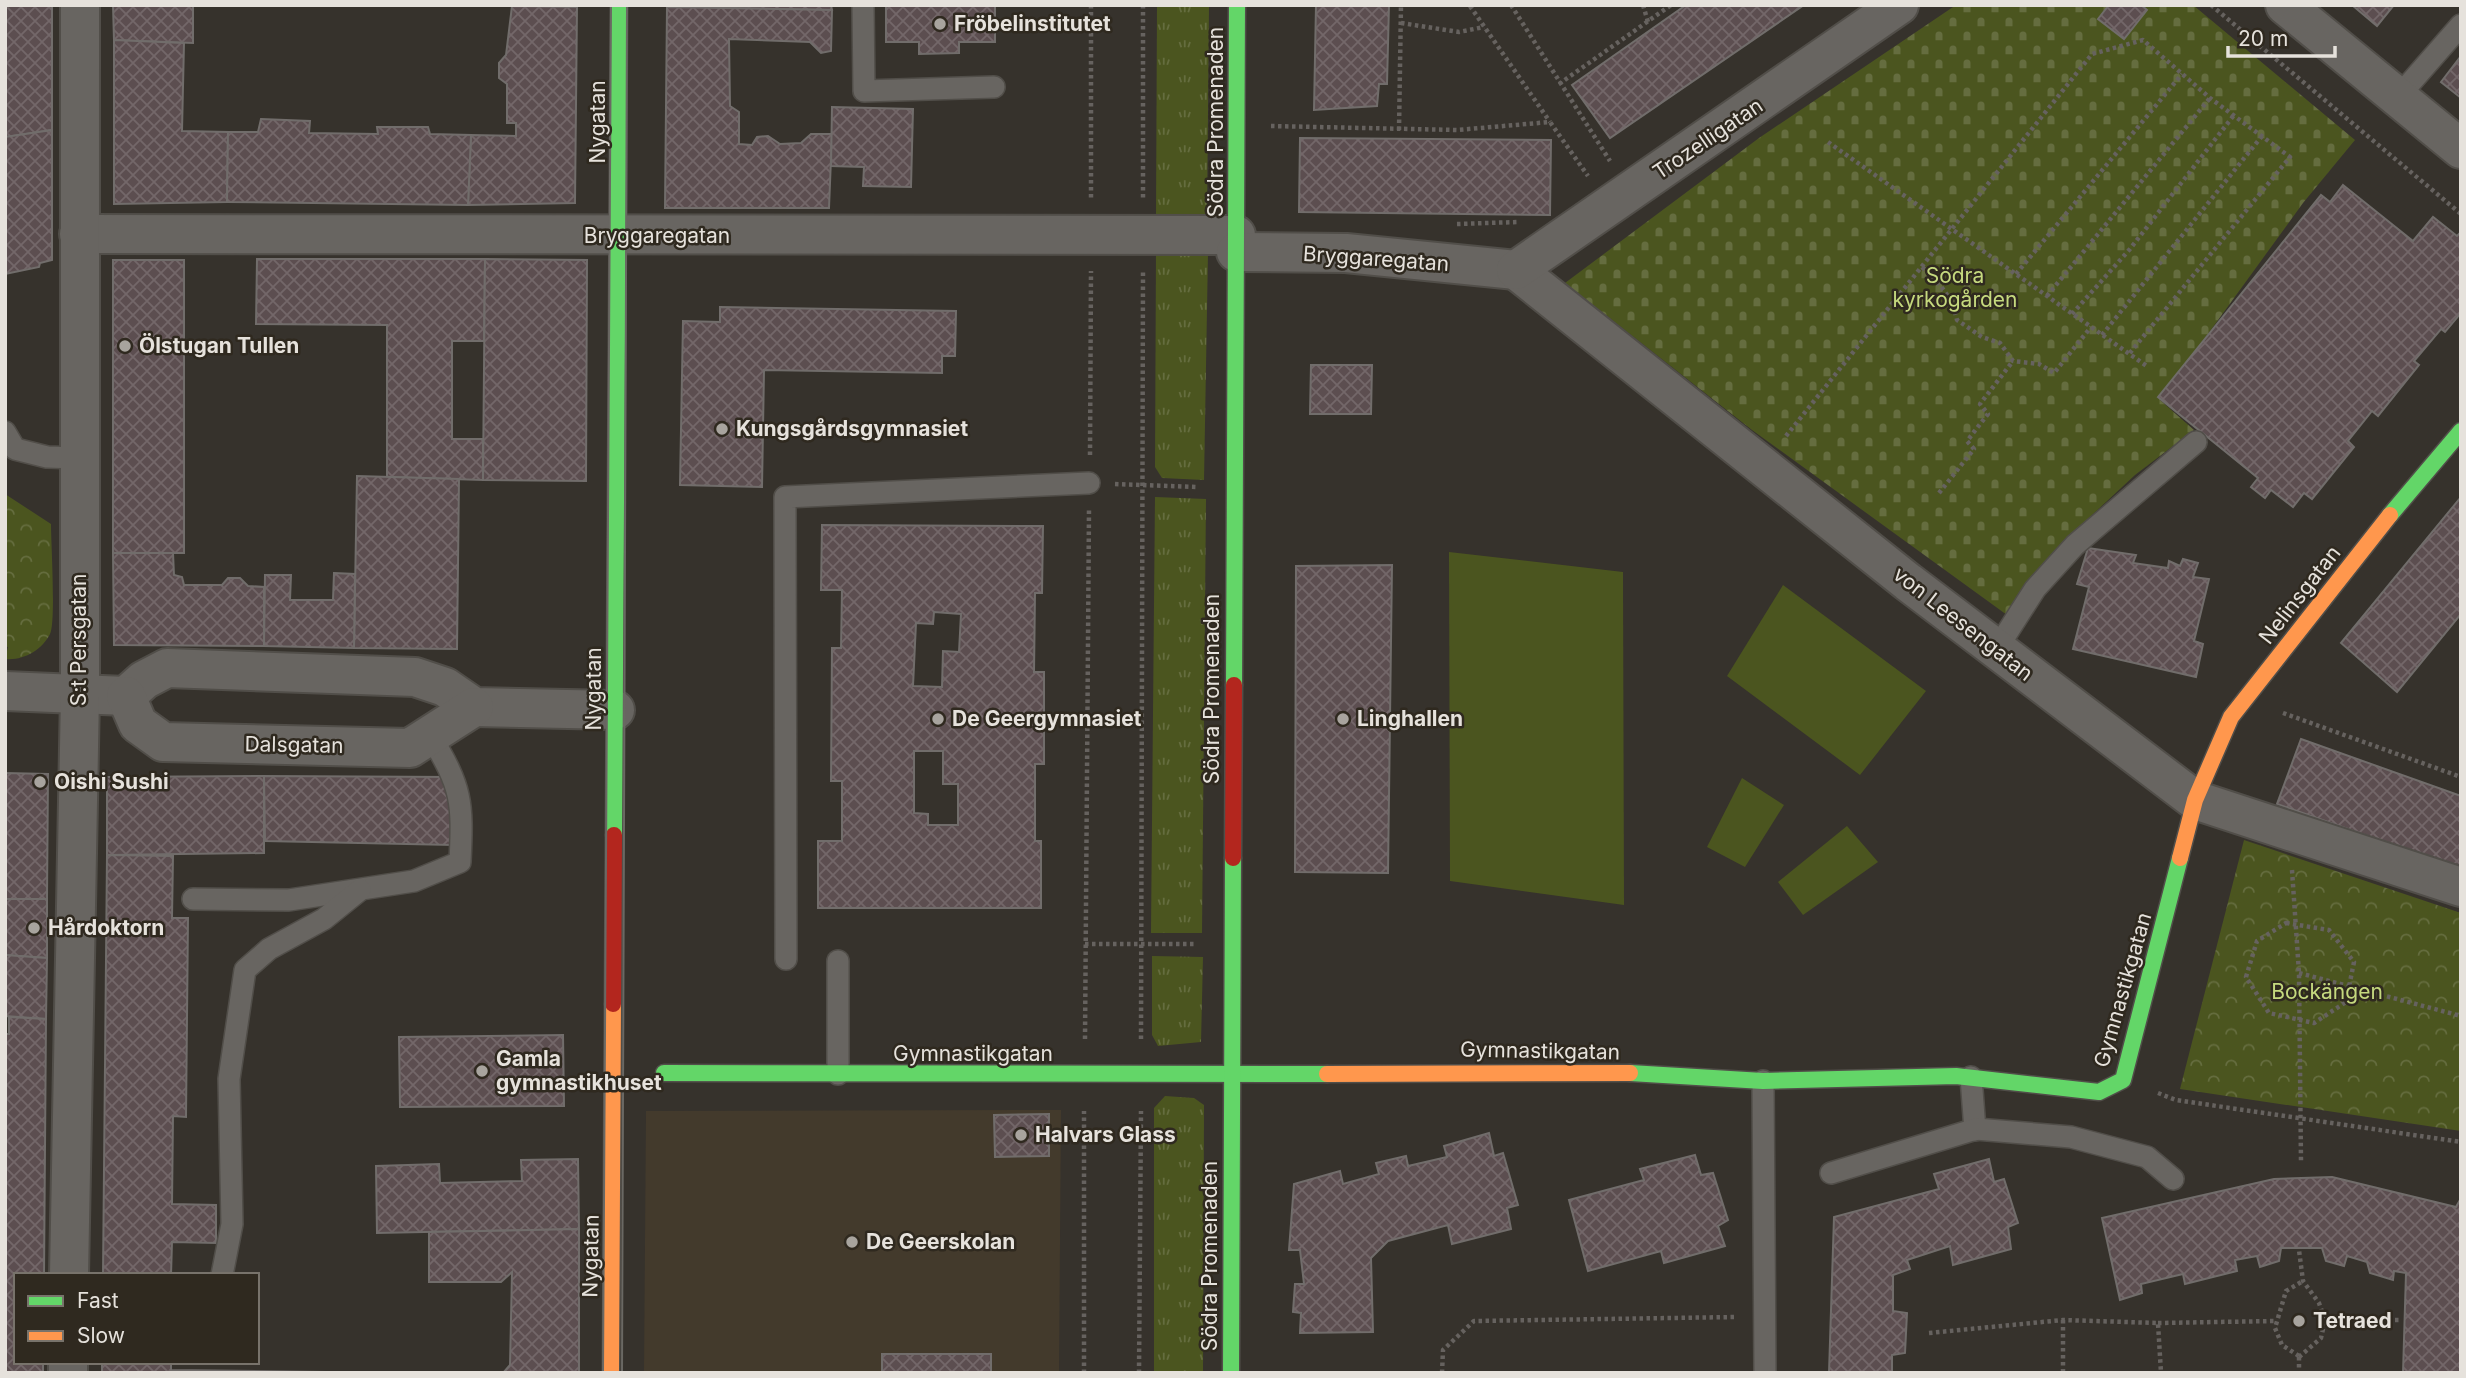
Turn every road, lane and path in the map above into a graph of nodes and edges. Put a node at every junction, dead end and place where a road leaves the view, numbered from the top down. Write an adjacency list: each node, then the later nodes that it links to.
1 (80, 5): 39 (street, S:t Persgatan)
2 (619, 5): 40 (street, Nygatan)
3 (863, 5): 21 (lane)
4 (1091, 5): 41 (path)
5 (1143, 5): 42 (path)
6 (1237, 5): 43 (street, Södra Promenaden)
7 (1401, 5): 16 (path)
8 (1511, 5): 20 (path)
9 (1643, 5): 15 (path)
10 (1671, 5): 15 (path)
11 (1899, 5): 45 (street, Trozelligatan)
12 (2211, 5): 35 (path)
13 (2285, 5): 22 (street)
14 (1470, 6): 18 (path)
15 (1648, 22): 20 (path)
16 (1401, 23): 18 (path); 28 (path)
17 (2461, 25): 22 (lane)
18 (1484, 27): 26 (path)
19 (2182, 74): 23 (path); 38 (path); 46 (path)
20 (1559, 84): 33 (path)
21 (994, 87)
22 (2398, 97): 32 (street)
23 (2210, 98): 25 (path); 47 (path)
24 (1268, 112): 27 (path)
25 (2234, 115): 29 (path); 48 (path)
26 (1550, 122): 28 (path); 34 (path)
27 (1268, 126): 28 (path); 30 (path)
28 (1399, 130)
29 (2262, 136): 50 (path); 51 (path)
30 (1268, 137)
31 (1828, 142): 38 (path)
32 (2461, 149)
33 (1618, 173)
34 (1589, 177)
35 (2461, 215)
36 (1519, 222): 37 (path)
37 (1452, 224)
38 (1952, 229): 44 (path); 46 (path)
39 (79, 234): 40 (street, Bryggaregatan); 57 (street, S:t Persgatan)
40 (618, 236): 41 (street, Bryggaregatan); 69 (street, Nygatan)
41 (1091, 236): 42 (street, Bryggaregatan); 59 (path)
42 (1143, 236): 43 (street, Bryggaregatan); 60 (path)
43 (1236, 243): 45 (street, Bryggaregatan); 61 (street, Södra Promenaden)
44 (1922, 267): 52 (path); 58 (path)
45 (1516, 270): 58 (street, von Leesengatan)
46 (2016, 274): 47 (path)
47 (2047, 296): 48 (path)
48 (2073, 314): 49 (path)
49 (2091, 327): 50 (path); 52 (path)
50 (2102, 335): 51 (path)
51 (2129, 354): 53 (path)
52 (2013, 361): 62 (path)
53 (2148, 367)
54 (2461, 431): 67 (street, Nelinsgatan)
55 (5, 432): 57 (lane)
56 (2196, 442): 63 (lane)
57 (78, 458): 65 (street, S:t Persgatan)
58 (1758, 463): 63 (street, von Leesengatan)
59 (1089, 483): 60 (path); 78 (path); 81 (lane)
60 (1143, 485): 61 (path); 79 (path)
61 (1234, 489): 80 (street, Södra Promenaden)
62 (1939, 493)
63 (1996, 650): 72 (street, von Leesengatan)
64 (5, 691): 65 (street)
65 (80, 695): 66 (street); 102 (street, S:t Persgatan)
66 (126, 696): 68 (street); 70 (street, Dalsgatan)
67 (2246, 700): 71 (path); 72 (street, Nelinsgatan)
68 (474, 707): 69 (street); 70 (street, Dalsgatan)
69 (615, 710): 113 (street, Nygatan)
70 (430, 734): 75 (lane)
71 (2461, 776)
72 (2195, 800): 73 (street, von Leesengatan); 93 (street, Gymnastikgatan)
73 (2290, 831): 74 (street, von Leesengatan); 77 (path)
74 (2461, 887)
75 (360, 890): 76 (lane); 103 (lane)
76 (193, 899)
77 (2296, 926): 83 (path); 84 (path); 86 (path)
78 (1085, 943): 79 (path); 91 (path)
79 (1141, 944): 80 (path); 89 (path)
80 (1233, 944): 90 (street, Södra Promenaden)
81 (786, 959)
82 (838, 961): 88 (lane)
83 (2298, 973): 84 (path); 86 (path)
84 (2349, 985): 85 (path); 86 (path)
85 (2461, 1016)
86 (2298, 1020): 95 (path)
87 (664, 1073): 88 (street, Gymnastikgatan)
88 (838, 1074): 91 (street, Gymnastikgatan)
89 (1141, 1075): 90 (street, Gymnastikgatan); 91 (street, Gymnastikgatan); 115 (path)
90 (1232, 1075): 94 (street, Gymnastikgatan); 116 (street, Södra Promenaden)
91 (1084, 1076): 114 (path)
92 (1971, 1077): 93 (street, Gymnastikgatan); 94 (street, Gymnastikgatan); 96 (lane)
93 (2123, 1080): 95 (path)
94 (1763, 1081): 105 (lane)
95 (2302, 1119): 97 (path); 98 (path)
96 (1975, 1130): 99 (lane); 100 (lane)
97 (2461, 1142)
98 (2301, 1162)
99 (1831, 1173)
100 (2173, 1179)
101 (2299, 1250): 104 (path)
102 (69, 1273)
103 (222, 1273)
104 (2303, 1281): 106 (path); 109 (path)
105 (1765, 1316): 117 (path); 118 (lane)
106 (2325, 1320): 107 (path); 112 (path)
107 (2399, 1320)
108 (2063, 1321): 110 (path); 111 (path); 119 (path)
109 (2276, 1321): 110 (path); 112 (path)
110 (2158, 1323): 120 (path)
111 (1929, 1333)
112 (2299, 1356): 121 (path)
113 (611, 1373)
114 (1084, 1373)
115 (1139, 1373)
116 (1231, 1373)
117 (1442, 1373)
118 (1765, 1373)
119 (2063, 1373)
120 (2161, 1373)
121 (2299, 1373)

